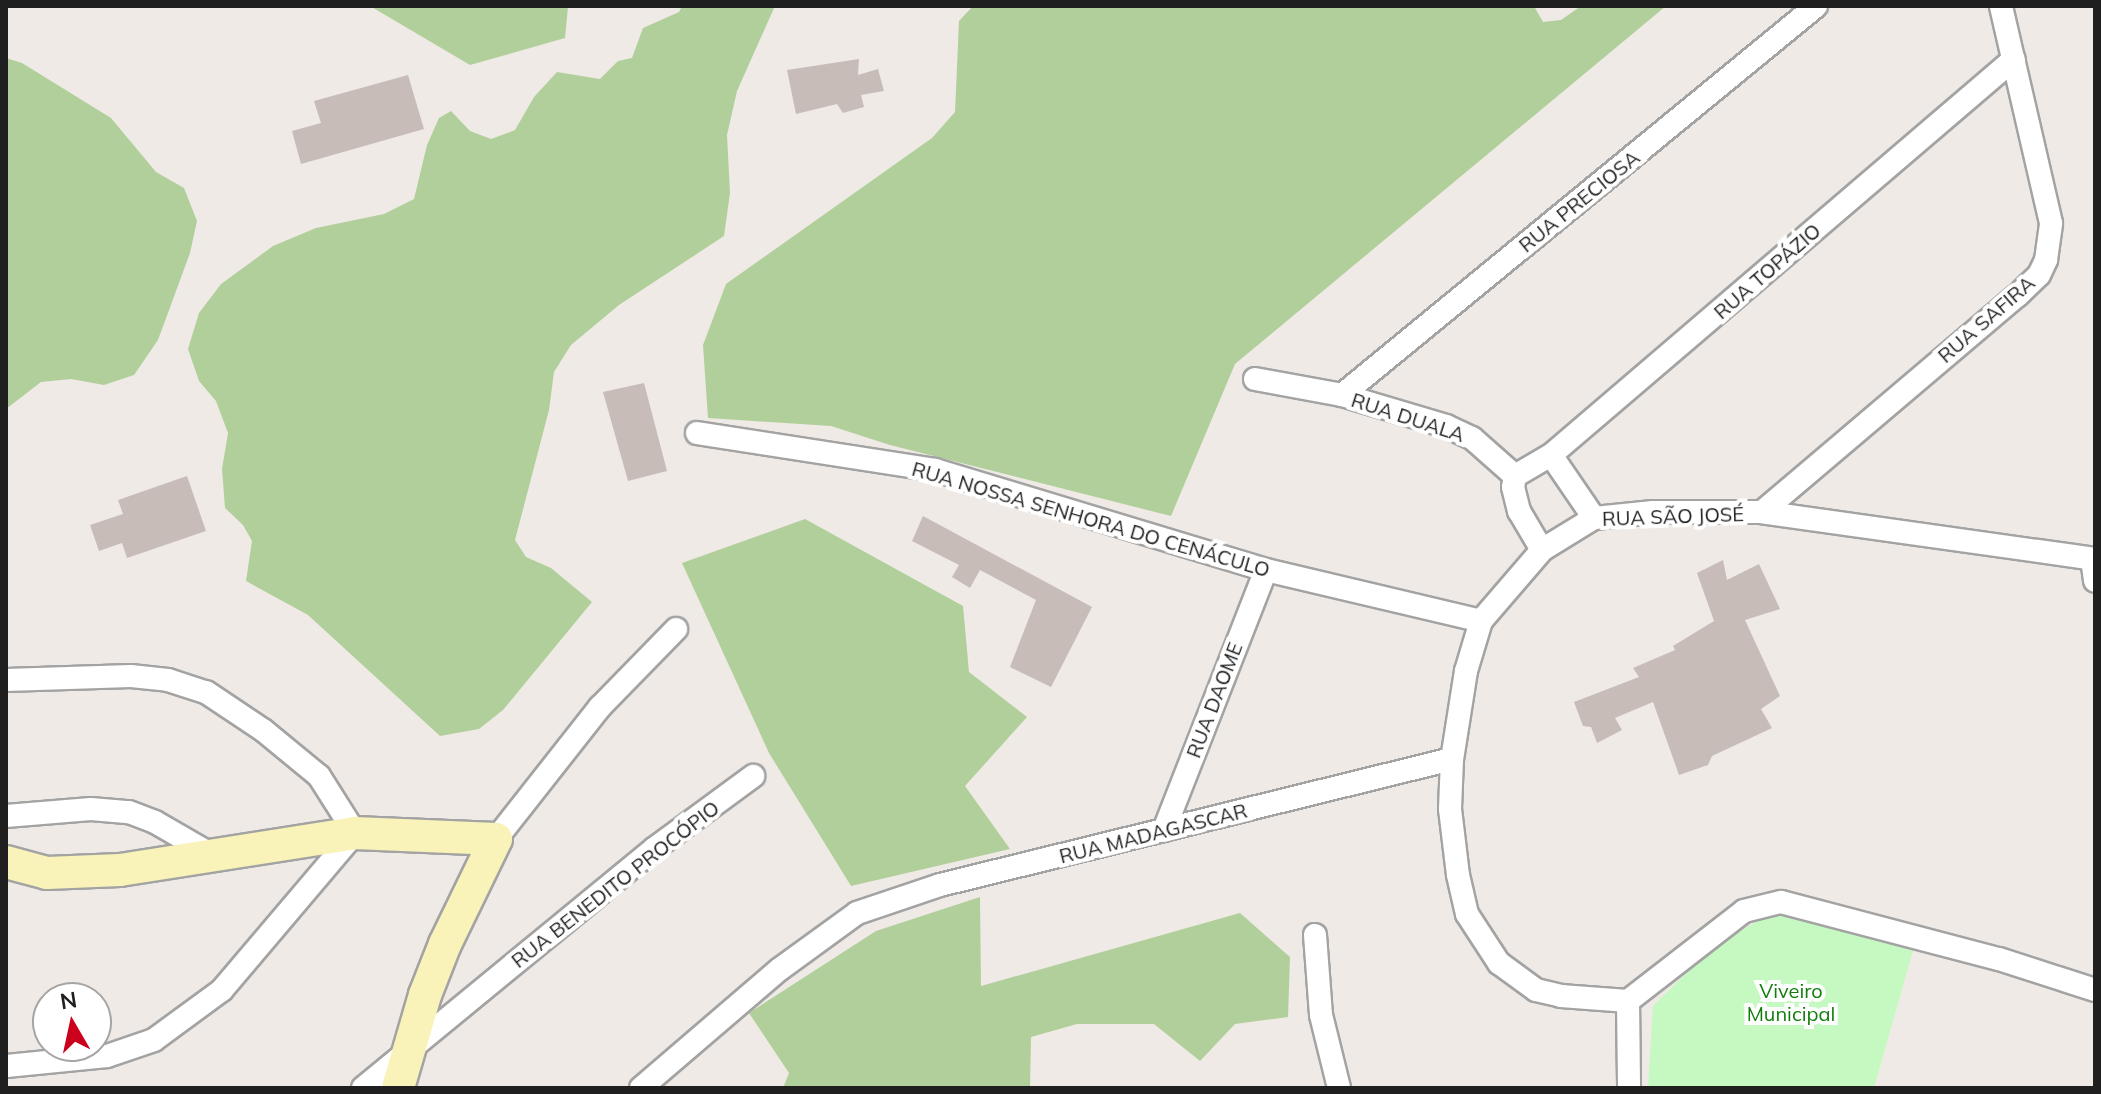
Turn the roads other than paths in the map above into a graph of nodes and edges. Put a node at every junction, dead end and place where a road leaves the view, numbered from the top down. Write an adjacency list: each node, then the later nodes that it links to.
1 (1816, 6): 5 (street, RUA PRECIOSA)
2 (2001, 6): 3 (street, RUA SAFIRA)
3 (2014, 59): 7 (street, RUA TOPÁZIO); 9 (street, RUA SAFIRA)
4 (1255, 379): 5 (street, RUA DUALA)
5 (1342, 395): 8 (street, RUA DUALA)
6 (697, 433): 13 (street, RUA NOSSA SENHORA DO CENÁCULO)
7 (1551, 455): 8 (street, RUA TOPÁZIO); 10 (street)
8 (1515, 476): 11 (street)
9 (1762, 512): 10 (street, RUA SÃO JOSÉ); 12 (street, RUA SÃO JOSÉ)
10 (1594, 518): 11 (street, RUA SÃO JOSÉ)
11 (1542, 550): 14 (street, RUA SÃO JOSÉ)
12 (2094, 566)
13 (1266, 570): 14 (street, RUA NOSSA SENHORA DO CENÁCULO); 20 (street, RUA DAOME)
14 (1481, 621): 17 (street, RUA SÃO JOSÉ)
15 (676, 629): 22 (street)
16 (6, 680): 21 (street)
17 (1452, 759): 20 (street, RUA MADAGASCAR); 28 (street, RUA SÃO JOSÉ)
18 (753, 776): 27 (street, RUA BENEDITO PROCÓPIO)
19 (6, 816): 23 (street)
20 (1164, 830): 34 (street, RUA MADAGASCAR)
21 (355, 833): 22 (main road); 23 (main road); 31 (street)
22 (496, 839): 29 (main road)
23 (214, 856): 24 (main road)
24 (6, 862)
25 (1315, 935): 35 (street)
26 (2095, 990): 28 (street)
27 (479, 995): 29 (street, RUA BENEDITO PROCÓPIO); 30 (street, RUA BENEDITO PROCÓPIO)
28 (1628, 1001): 36 (street)
29 (423, 1002): 30 (main road)
30 (411, 1050): 32 (street, RUA BENEDITO PROCÓPIO); 33 (main road)
31 (6, 1066)
32 (363, 1088)
33 (398, 1088)
34 (641, 1088)
35 (1339, 1088)
36 (1629, 1088)

